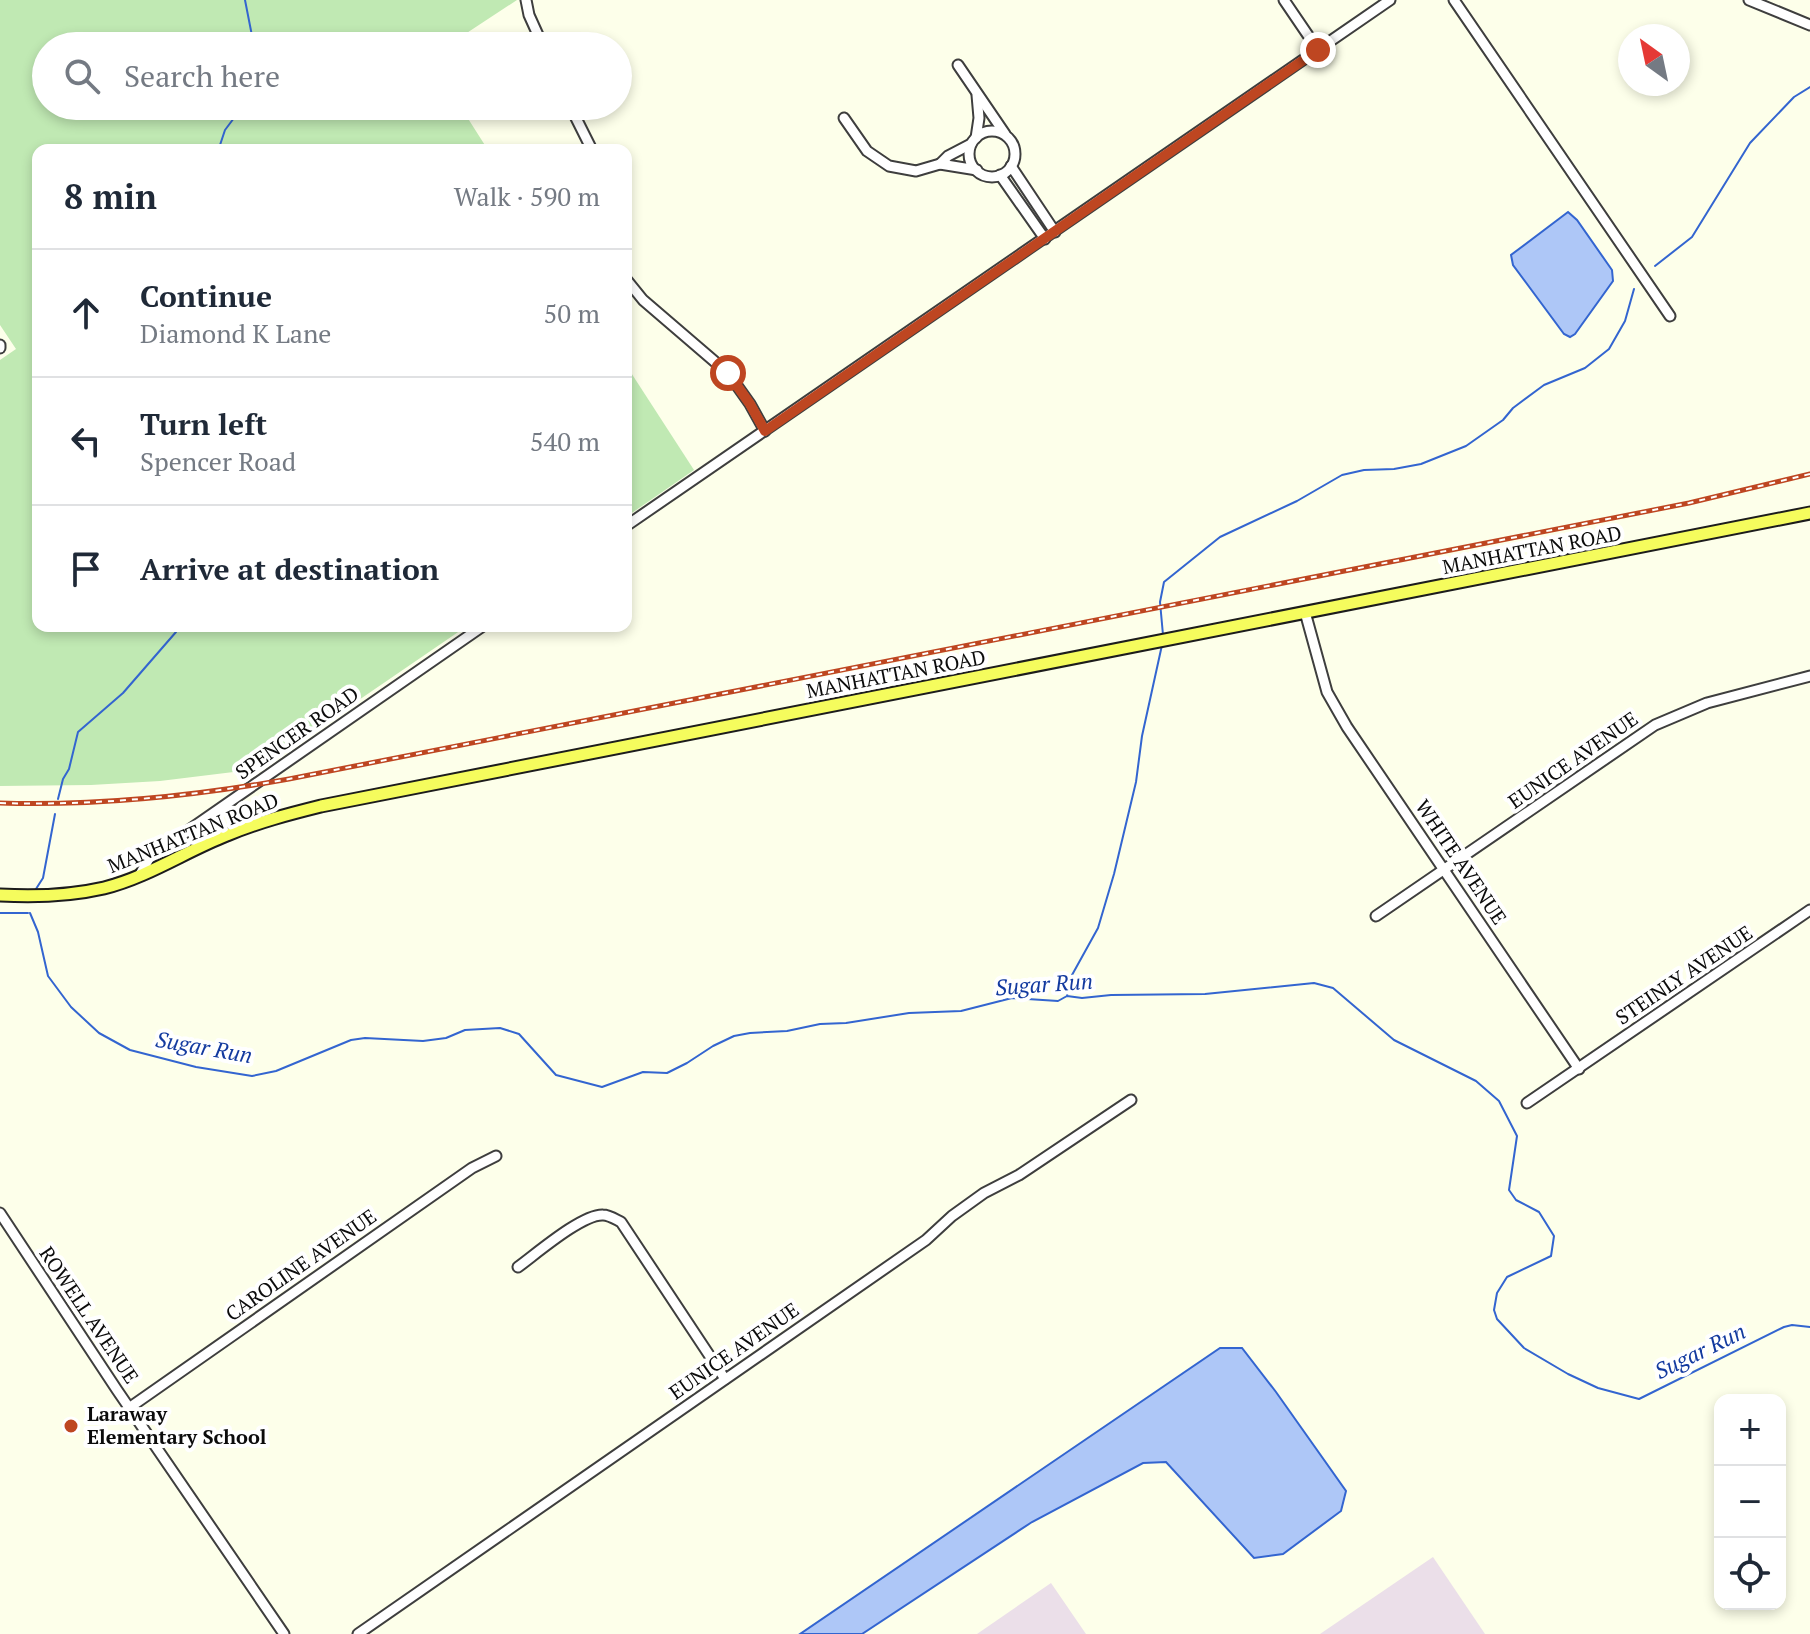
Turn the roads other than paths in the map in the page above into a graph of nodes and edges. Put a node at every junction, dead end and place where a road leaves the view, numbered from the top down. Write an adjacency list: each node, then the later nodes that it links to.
1 (526, 0): 7 (street)
2 (1284, 0): 8 (street)
3 (1390, 0): 8 (street)
4 (1454, 0): 23 (street)
5 (1749, 0): 6 (street)
6 (1810, 25)
7 (537, 32)
8 (1318, 50): 20 (street)
9 (958, 65): 10 (street)
10 (976, 92): 13 (street); 14 (street)
11 (844, 118): 16 (street)
12 (577, 120): 15 (street)
13 (1005, 134): 14 (street); 17 (street)
14 (973, 141): 16 (street); 18 (street)
15 (589, 144)
16 (940, 164): 18 (street)
17 (1011, 166): 19 (street); 20 (street)
18 (977, 170): 19 (street)
19 (1000, 175): 21 (street)
20 (1055, 232): 21 (street)
21 (1045, 239): 24 (street)
22 (632, 286): 24 (street)
23 (1670, 316)
24 (765, 431): 26 (street)
25 (1810, 513): 27 (main road, MANHATTAN ROAD)
26 (632, 522)
27 (1305, 612): 30 (street, WHITE AVENUE); 31 (main road, MANHATTAN ROAD)
28 (474, 632): 31 (street, SPENCER ROAD)
29 (1810, 676): 30 (street, EUNICE AVENUE)
30 (1445, 870): 34 (street, EUNICE AVENUE); 35 (street, WHITE AVENUE)
31 (139, 876): 32 (main road, MANHATTAN ROAD)
32 (0, 895)
33 (1810, 910): 35 (street, STEINLY AVENUE)
34 (1376, 916)
35 (1579, 1069): 37 (street)
36 (1131, 1100): 43 (street, EUNICE AVENUE)
37 (1527, 1103)
38 (496, 1156): 44 (street, CAROLINE AVENUE)
39 (0, 1213): 40 (street, ROWELL AVENUE)
40 (12, 1231): 41 (street); 44 (street, ROWELL AVENUE)
41 (0, 1238)
42 (518, 1267): 43 (street)
43 (725, 1379): 46 (street, EUNICE AVENUE)
44 (129, 1408): 45 (street, ROWELL AVENUE)
45 (284, 1634)
46 (358, 1634)

